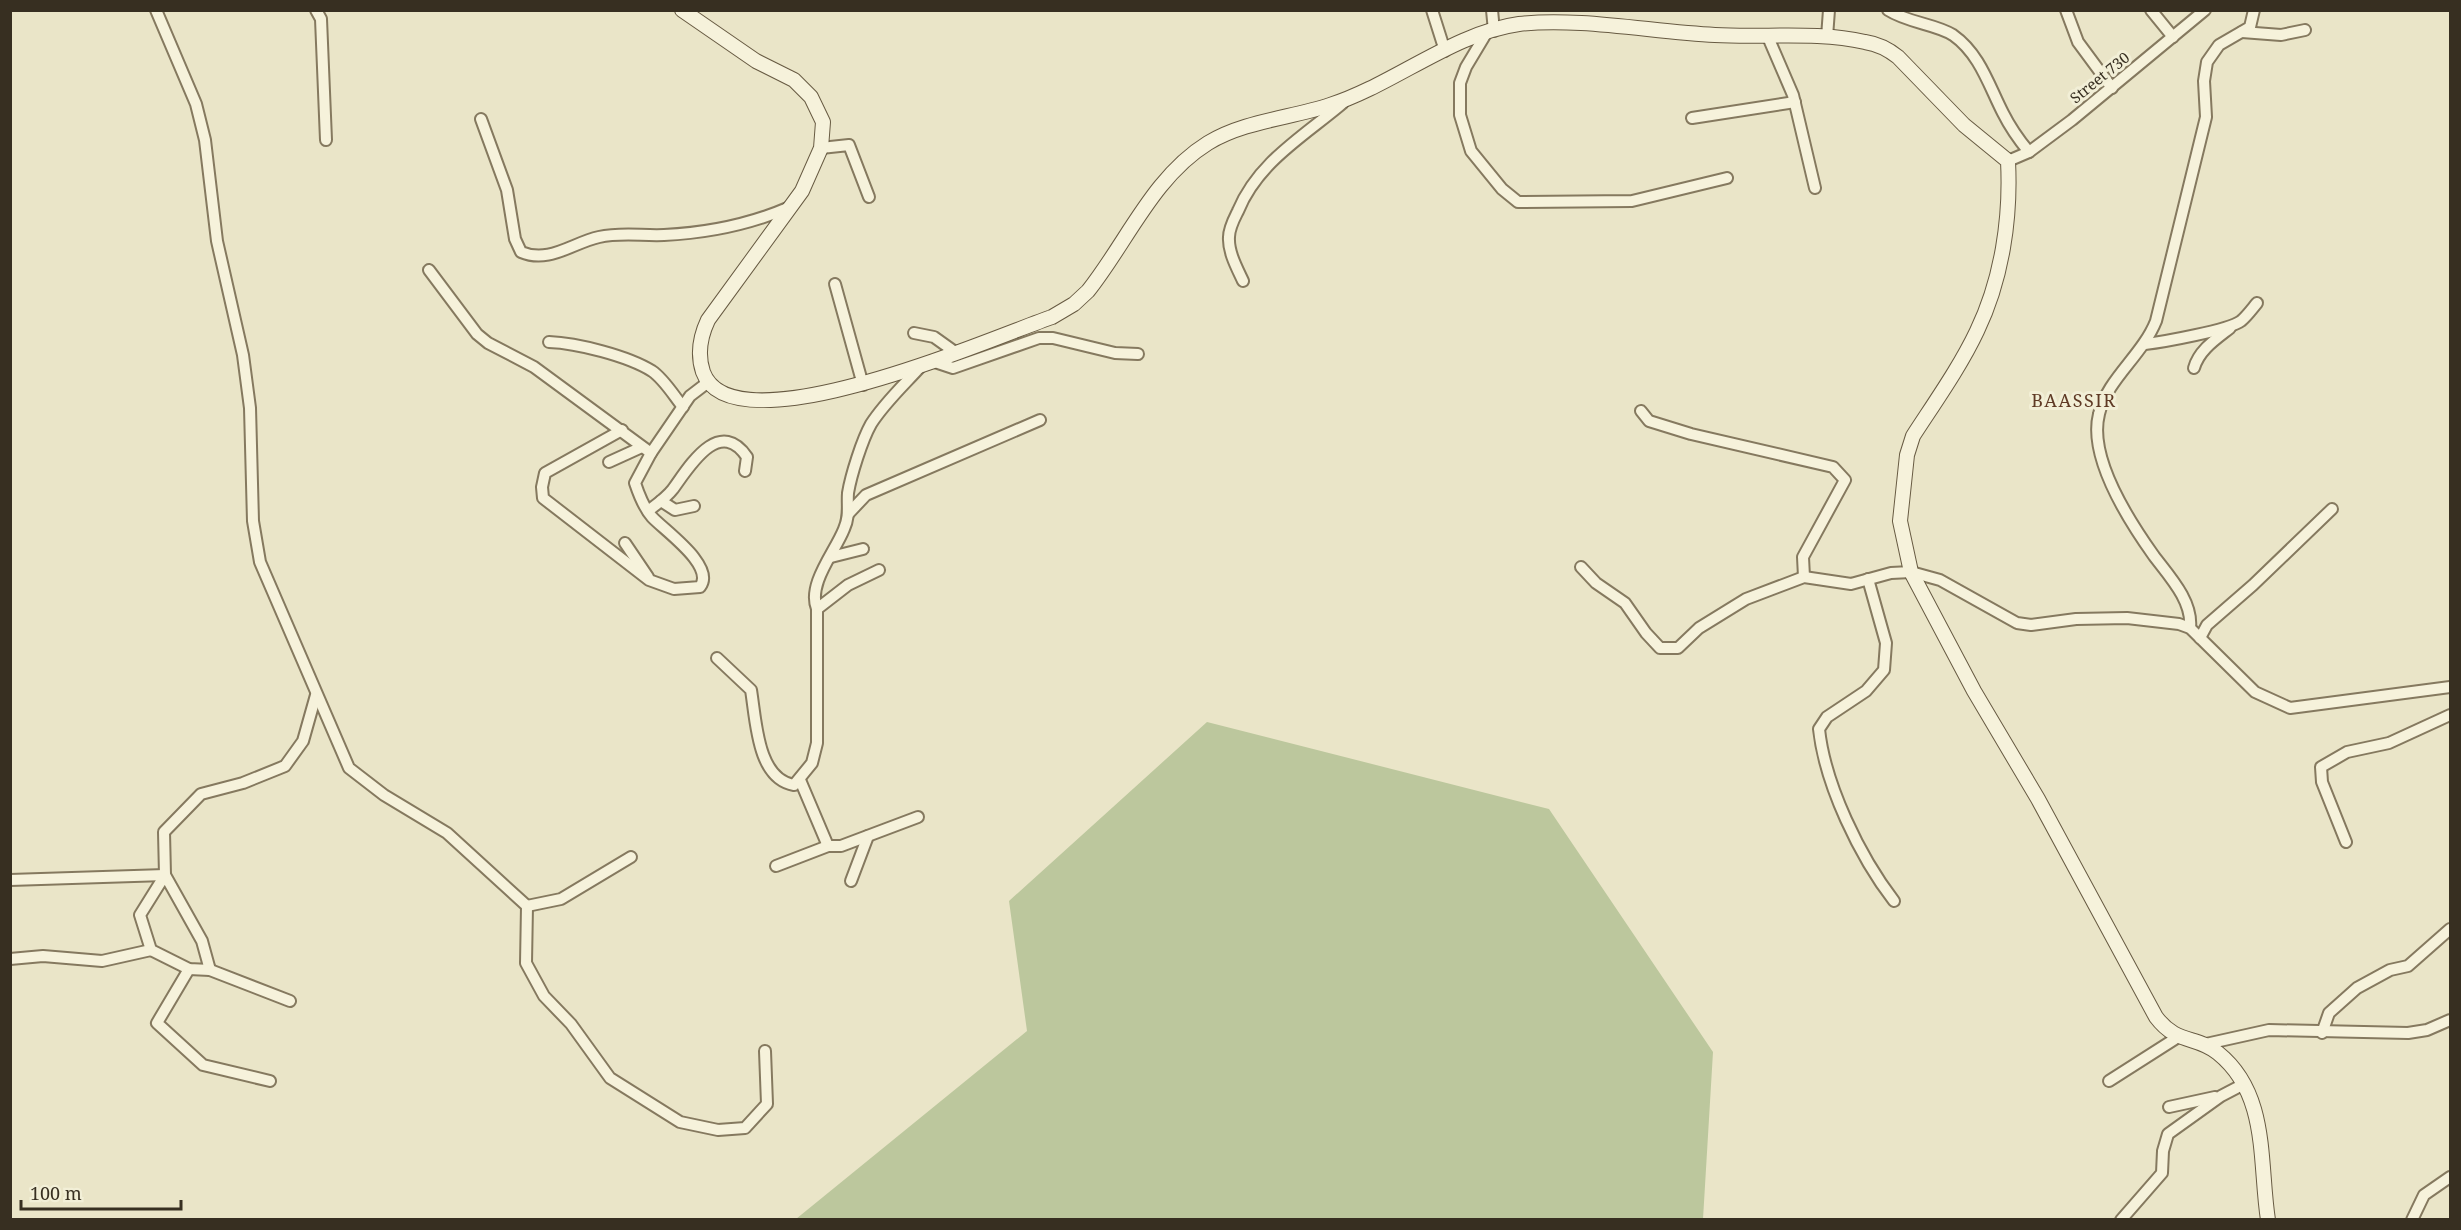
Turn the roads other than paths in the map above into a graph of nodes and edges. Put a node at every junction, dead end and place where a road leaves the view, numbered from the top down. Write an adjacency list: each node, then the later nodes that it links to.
1 (156, 10): 72 (street)
2 (316, 10): 24 (street)
3 (682, 10): 25 (street)
4 (1431, 10): 18 (street)
5 (1492, 10): 13 (street)
6 (1829, 10): 16 (street)
7 (1888, 10): 26 (street)
8 (2066, 10): 19 (street)
9 (2151, 10): 17 (street)
10 (2205, 10): 17 (street, Street 730)
11 (2254, 10): 14 (street)
12 (2305, 30): 14 (street)
13 (1490, 32): 15 (street); 18 (street); 28 (street)
14 (2242, 32): 39 (street)
15 (1768, 37): 16 (street); 21 (street)
16 (1827, 37): 27 (street)
17 (2173, 37): 19 (street, Street 730)
18 (1445, 51): 20 (street)
19 (2112, 87): 26 (street, Street 730)
20 (1348, 99): 33 (street); 40 (street)
21 (1795, 102): 22 (street); 29 (street)
22 (1692, 118)
23 (481, 119): 31 (street)
24 (326, 140)
25 (821, 148): 30 (street); 31 (street)
26 (2030, 152): 27 (street, Street 730)
27 (2008, 161): 63 (street)
28 (1727, 178)
29 (1815, 188)
30 (869, 197)
31 (790, 207): 44 (street)
32 (429, 270): 49 (street)
33 (1243, 281)
34 (835, 284): 45 (street)
35 (2257, 303): 36 (street)
36 (2233, 326): 39 (street); 43 (street)
37 (914, 333): 40 (street)
38 (549, 342): 46 (street)
39 (2145, 344): 68 (street)
40 (955, 351): 42 (street)
41 (1138, 354): 42 (street)
42 (928, 362): 45 (street); 57 (street)
43 (2194, 368)
44 (707, 383): 45 (street); 46 (street)
45 (863, 385)
46 (683, 407): 50 (street)
47 (1641, 411): 64 (street)
48 (1040, 420): 57 (street)
49 (622, 430): 50 (street); 66 (street)
50 (646, 450): 51 (street); 56 (street)
51 (609, 462)
52 (744, 471): 53 (street)
53 (661, 501): 54 (street); 56 (street)
54 (694, 506)
55 (2331, 509): 69 (street)
56 (648, 511): 66 (street)
57 (849, 513): 60 (street)
58 (625, 543): 66 (street)
59 (863, 549): 60 (street)
60 (831, 557): 67 (street)
61 (1581, 567): 64 (street)
62 (879, 570): 67 (street)
63 (1911, 572): 65 (street); 68 (street); 94 (street)
64 (1804, 577): 65 (street)
65 (1868, 579): 84 (street)
66 (650, 580)
67 (817, 609): 74 (street)
68 (2190, 628): 69 (street)
69 (2200, 638): 71 (street)
70 (717, 658): 74 (street)
71 (2451, 687)
72 (316, 695): 81 (street); 85 (street)
73 (2451, 715): 77 (street)
74 (800, 780): 78 (street)
75 (918, 817): 76 (street)
76 (868, 836): 78 (street); 83 (street)
77 (2346, 842)
78 (828, 846): 80 (street)
79 (631, 857): 85 (street)
80 (776, 866)
81 (165, 875): 82 (street); 87 (street); 90 (street)
82 (10, 880)
83 (851, 881)
84 (1894, 901)
85 (527, 906): 96 (street)
86 (2451, 929): 93 (street)
87 (151, 950): 88 (street); 89 (street)
88 (10, 959)
89 (189, 969): 90 (street); 97 (street)
90 (210, 970): 91 (street)
91 (290, 1001)
92 (2451, 1020): 93 (street)
93 (2322, 1033): 95 (street)
94 (2178, 1037): 95 (street); 98 (street)
95 (2206, 1044): 99 (street)
96 (765, 1051)
97 (270, 1081)
98 (2109, 1081)
99 (2244, 1084): 100 (street); 104 (street)
100 (2221, 1096): 101 (street); 103 (street)
101 (2169, 1107)
102 (2451, 1177): 105 (street)
103 (2121, 1220)
104 (2268, 1220)
105 (2412, 1220)

